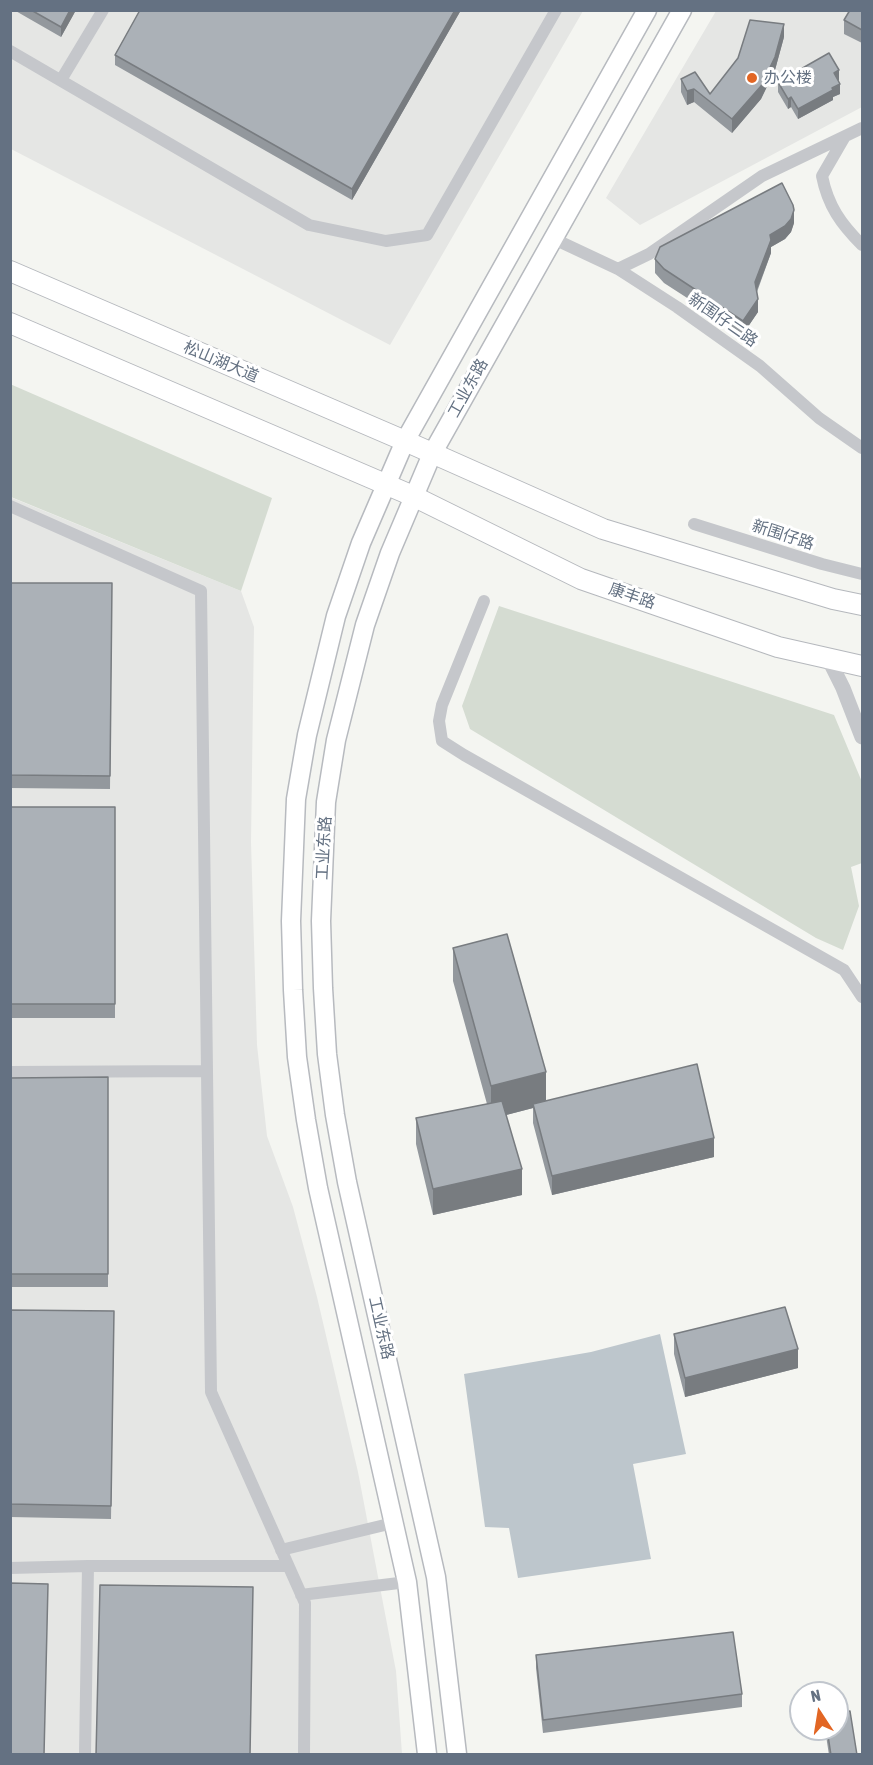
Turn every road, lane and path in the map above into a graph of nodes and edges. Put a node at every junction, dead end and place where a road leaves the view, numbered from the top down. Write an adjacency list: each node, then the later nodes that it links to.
1 (103, 10): 6 (street)
2 (556, 10): 6 (street)
3 (647, 10): 14 (main road, 工业东路)
4 (682, 10): 9 (main road, 工业东路)
5 (10, 51): 6 (street)
6 (61, 80)
7 (862, 128): 8 (street)
8 (844, 138): 10 (street); 11 (street)
9 (552, 238): 11 (street, 新围仔二路); 16 (main road, 工业东路)
10 (862, 245)
11 (618, 269): 15 (street, 新围仔二路)
12 (10, 271): 14 (main road, 松山湖大道)
13 (10, 323): 17 (main road)
14 (405, 441): 16 (main road, 松山湖大道); 17 (main road, 工业东路)
15 (862, 448)
16 (432, 454): 18 (main road, 工业东路); 23 (main road)
17 (386, 485): 18 (main road); 30 (main road, 工业东路)
18 (413, 496): 24 (main road, 康丰路); 40 (main road, 工业东路)
19 (10, 506): 28 (street)
20 (694, 524): 21 (street, 新围仔路)
21 (862, 574)
22 (484, 601): 27 (street)
23 (862, 605)
24 (828, 658): 25 (main road, 康丰路); 26 (street)
25 (862, 666)
26 (862, 737)
27 (862, 997)
28 (207, 1071): 29 (street); 31 (street)
29 (10, 1072)
30 (393, 1523): 31 (street); 35 (main road, 工业东路)
31 (281, 1550): 33 (street)
32 (88, 1566): 33 (street); 34 (street); 37 (street)
33 (288, 1566): 36 (street)
34 (10, 1568)
35 (407, 1582): 36 (street); 39 (main road, 工业东路)
36 (301, 1595): 38 (street)
37 (86, 1755)
38 (304, 1755)
39 (427, 1755)
40 (457, 1755)

